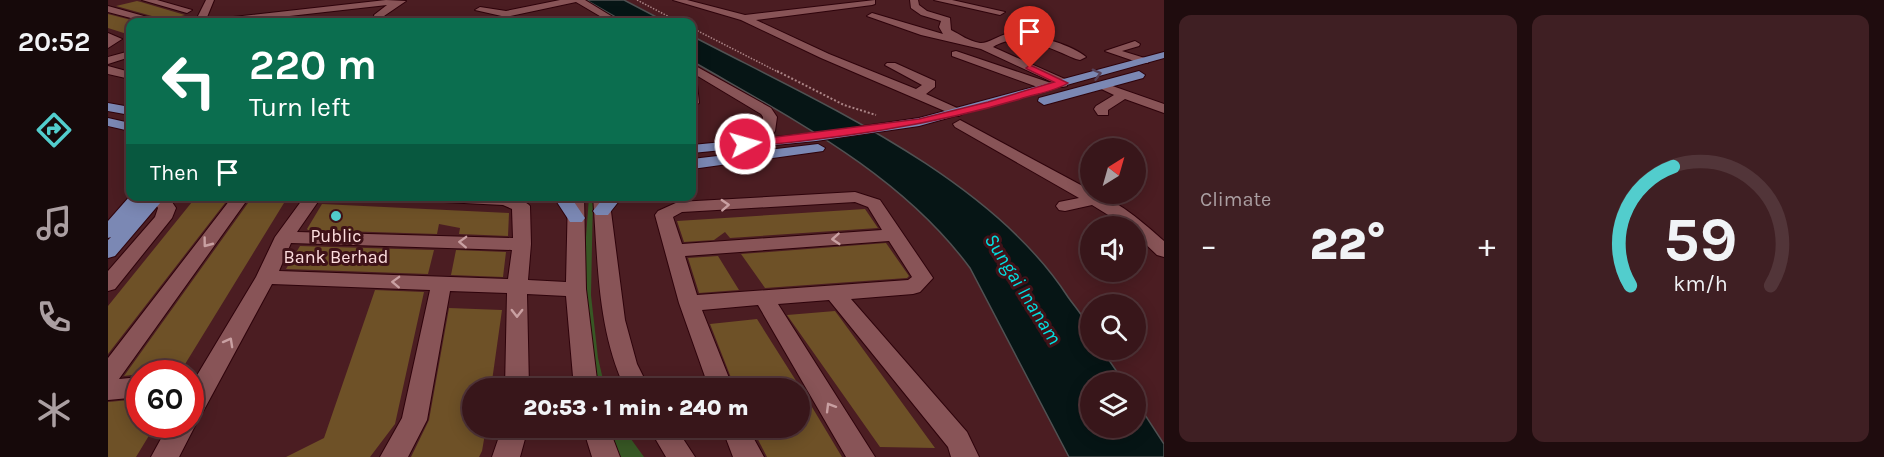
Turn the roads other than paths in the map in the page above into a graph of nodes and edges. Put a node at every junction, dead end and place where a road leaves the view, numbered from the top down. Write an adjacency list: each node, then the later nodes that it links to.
1 (146, 0): 16 (street)
2 (222, 0): 9 (street)
3 (573, 0): 17 (street)
4 (579, 0): 25 (street)
5 (677, 0): 26 (street)
6 (838, 0): 13 (street)
7 (914, 0): 28 (street)
8 (938, 0): 18 (street)
9 (210, 1): 23 (street)
10 (402, 1): 12 (street); 24 (street)
11 (873, 2): 13 (street)
12 (336, 4): 21 (street)
13 (852, 6): 26 (street)
14 (122, 7): 15 (street); 19 (street); 22 (street)
15 (108, 8)
16 (187, 10)
17 (480, 10)
18 (1000, 12)
19 (108, 15)
20 (872, 16): 28 (street)
21 (250, 17)
22 (147, 18)
23 (202, 18)
24 (380, 18)
25 (609, 18)
26 (744, 18): 38 (street)
27 (108, 36): 30 (street)
28 (967, 42): 31 (street)
29 (1135, 44): 32 (street)
30 (108, 45)
31 (985, 47): 45 (street); 45 (street)
32 (1110, 51): 35 (street); 40 (street)
33 (838, 52): 38 (street)
34 (956, 54): 49 (street)
35 (1097, 54)
36 (126, 55): 39 (street)
37 (1164, 55): 40 (main road)
38 (825, 56): 51 (street)
39 (108, 61)
40 (1144, 61): 41 (main road); 49 (main road, one-way to 40)
41 (1164, 62)
42 (126, 63): 47 (street)
43 (891, 65): 51 (street)
44 (696, 68): 62 (street)
45 (1030, 68): 49 (street)
46 (1164, 68): 50 (main road)
47 (108, 70): 48 (street)
48 (126, 75)
49 (1057, 85): 58 (main road)
50 (1101, 86): 52 (street); 58 (main road)
51 (916, 95): 58 (street)
52 (1123, 95): 53 (street); 57 (street)
53 (1140, 101): 55 (street); 59 (street)
54 (108, 107): 56 (main road)
55 (1164, 109)
56 (126, 110)
57 (1103, 112)
58 (959, 118): 63 (main road); 63 (main road); 66 (street)
59 (1164, 120)
60 (108, 122): 61 (main road)
61 (126, 126)
62 (761, 142): 63 (main road); 64 (main road)
63 (819, 142): 65 (main road)
64 (696, 149)
65 (696, 163)
66 (1080, 190)
67 (136, 201): 80 (main road)
68 (154, 201): 86 (main road)
69 (162, 201): 88 (street)
70 (238, 201): 96 (street, one-way to 96)
71 (310, 201): 82 (street)
72 (510, 201): 83 (street)
73 (564, 201): 79 (main road)
74 (576, 201): 79 (street)
75 (606, 201): 99 (street)
76 (1080, 202): 78 (street)
77 (1103, 204): 84 (street)
78 (1065, 206)
79 (576, 218): 91 (street)
80 (108, 232)
81 (894, 235): 85 (street, one-way to 85); 85 (street, one-way to 81); 92 (street)
82 (284, 237): 83 (street, one-way to 82); 87 (street)
83 (522, 244): 90 (street)
84 (1161, 247)
85 (674, 251): 94 (street)
86 (108, 252)
87 (266, 277): 89 (street, one-way to 87); 95 (street, one-way to 87)
88 (108, 284)
89 (441, 284): 90 (street); 109 (street)
90 (517, 287): 91 (street); 97 (street, one-way to 97)
91 (576, 290): 98 (street)
92 (834, 292): 93 (street); 115 (street)
93 (763, 297): 94 (street); 114 (street, one-way to 93)
94 (689, 303): 100 (street)
95 (204, 374)
96 (108, 376)
97 (517, 378)
98 (585, 378)
99 (632, 378)
100 (717, 378)
101 (126, 388): 102 (street)
102 (108, 390)
103 (175, 438): 108 (street)
104 (512, 438): 110 (street)
105 (599, 438): 111 (street)
106 (669, 438): 112 (street)
107 (739, 438): 113 (street)
108 (165, 457)
109 (394, 457)
110 (506, 457)
111 (606, 457)
112 (681, 457)
113 (750, 457)
114 (861, 457)
115 (965, 457)

